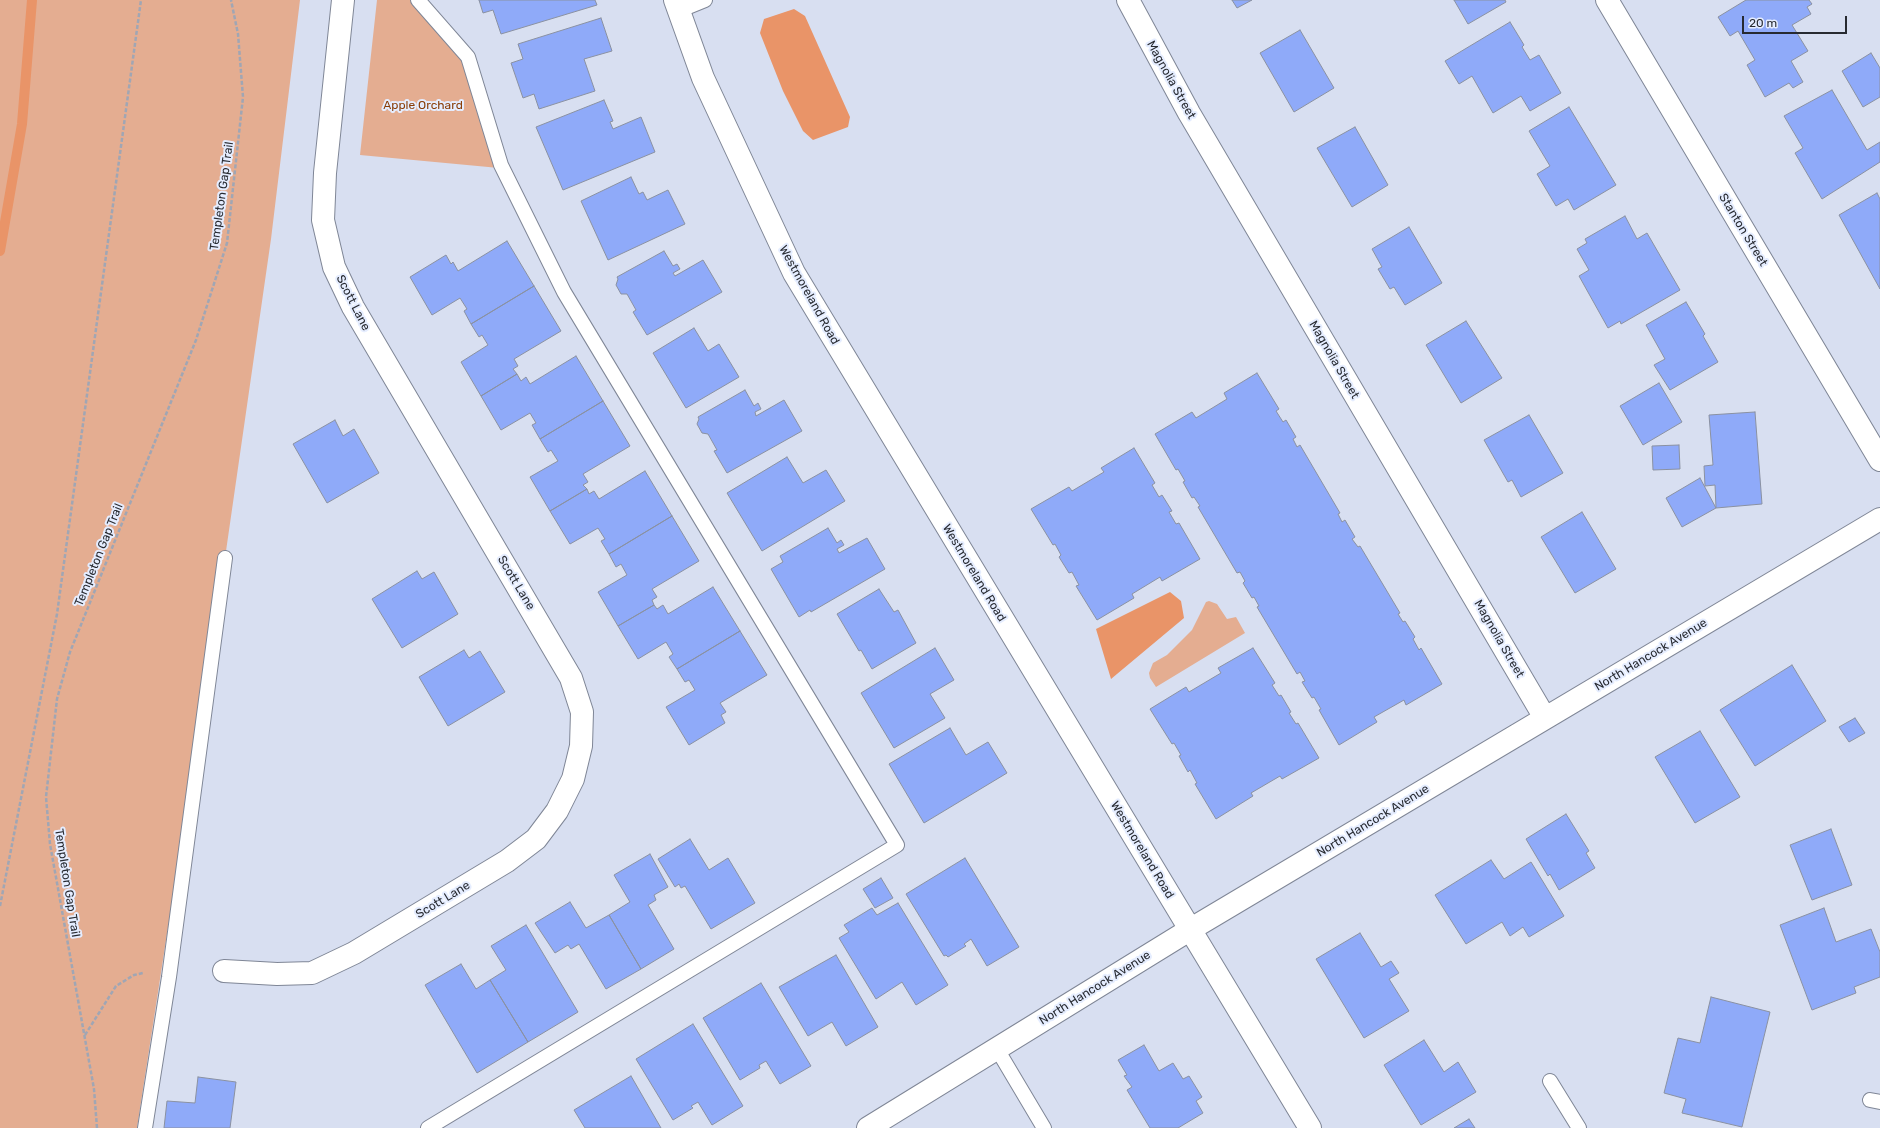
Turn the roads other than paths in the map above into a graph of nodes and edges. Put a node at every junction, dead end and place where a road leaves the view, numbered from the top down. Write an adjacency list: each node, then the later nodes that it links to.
1 (343, 0): 12 (street, Scott Lane)
2 (418, 0): 16 (lane)
3 (705, 0): 6 (lane)
4 (1128, 0): 10 (street, Magnolia Street)
5 (1607, 0): 7 (street, Stanton Street)
6 (676, 6): 11 (street, Westmoreland Road)
7 (1880, 460)
8 (1880, 519): 10 (street, North Hancock Avenue)
9 (225, 558): 15 (lane)
10 (1545, 718): 11 (street, North Hancock Avenue)
11 (1191, 929): 13 (street, North Hancock Avenue); 19 (street, Westmoreland Road)
12 (224, 972)
13 (997, 1049): 17 (street, North Hancock Avenue); 18 (lane)
14 (1550, 1081): 20 (lane)
15 (145, 1128)
16 (428, 1128)
17 (868, 1128)
18 (1044, 1128)
19 (1310, 1128)
20 (1579, 1128)

